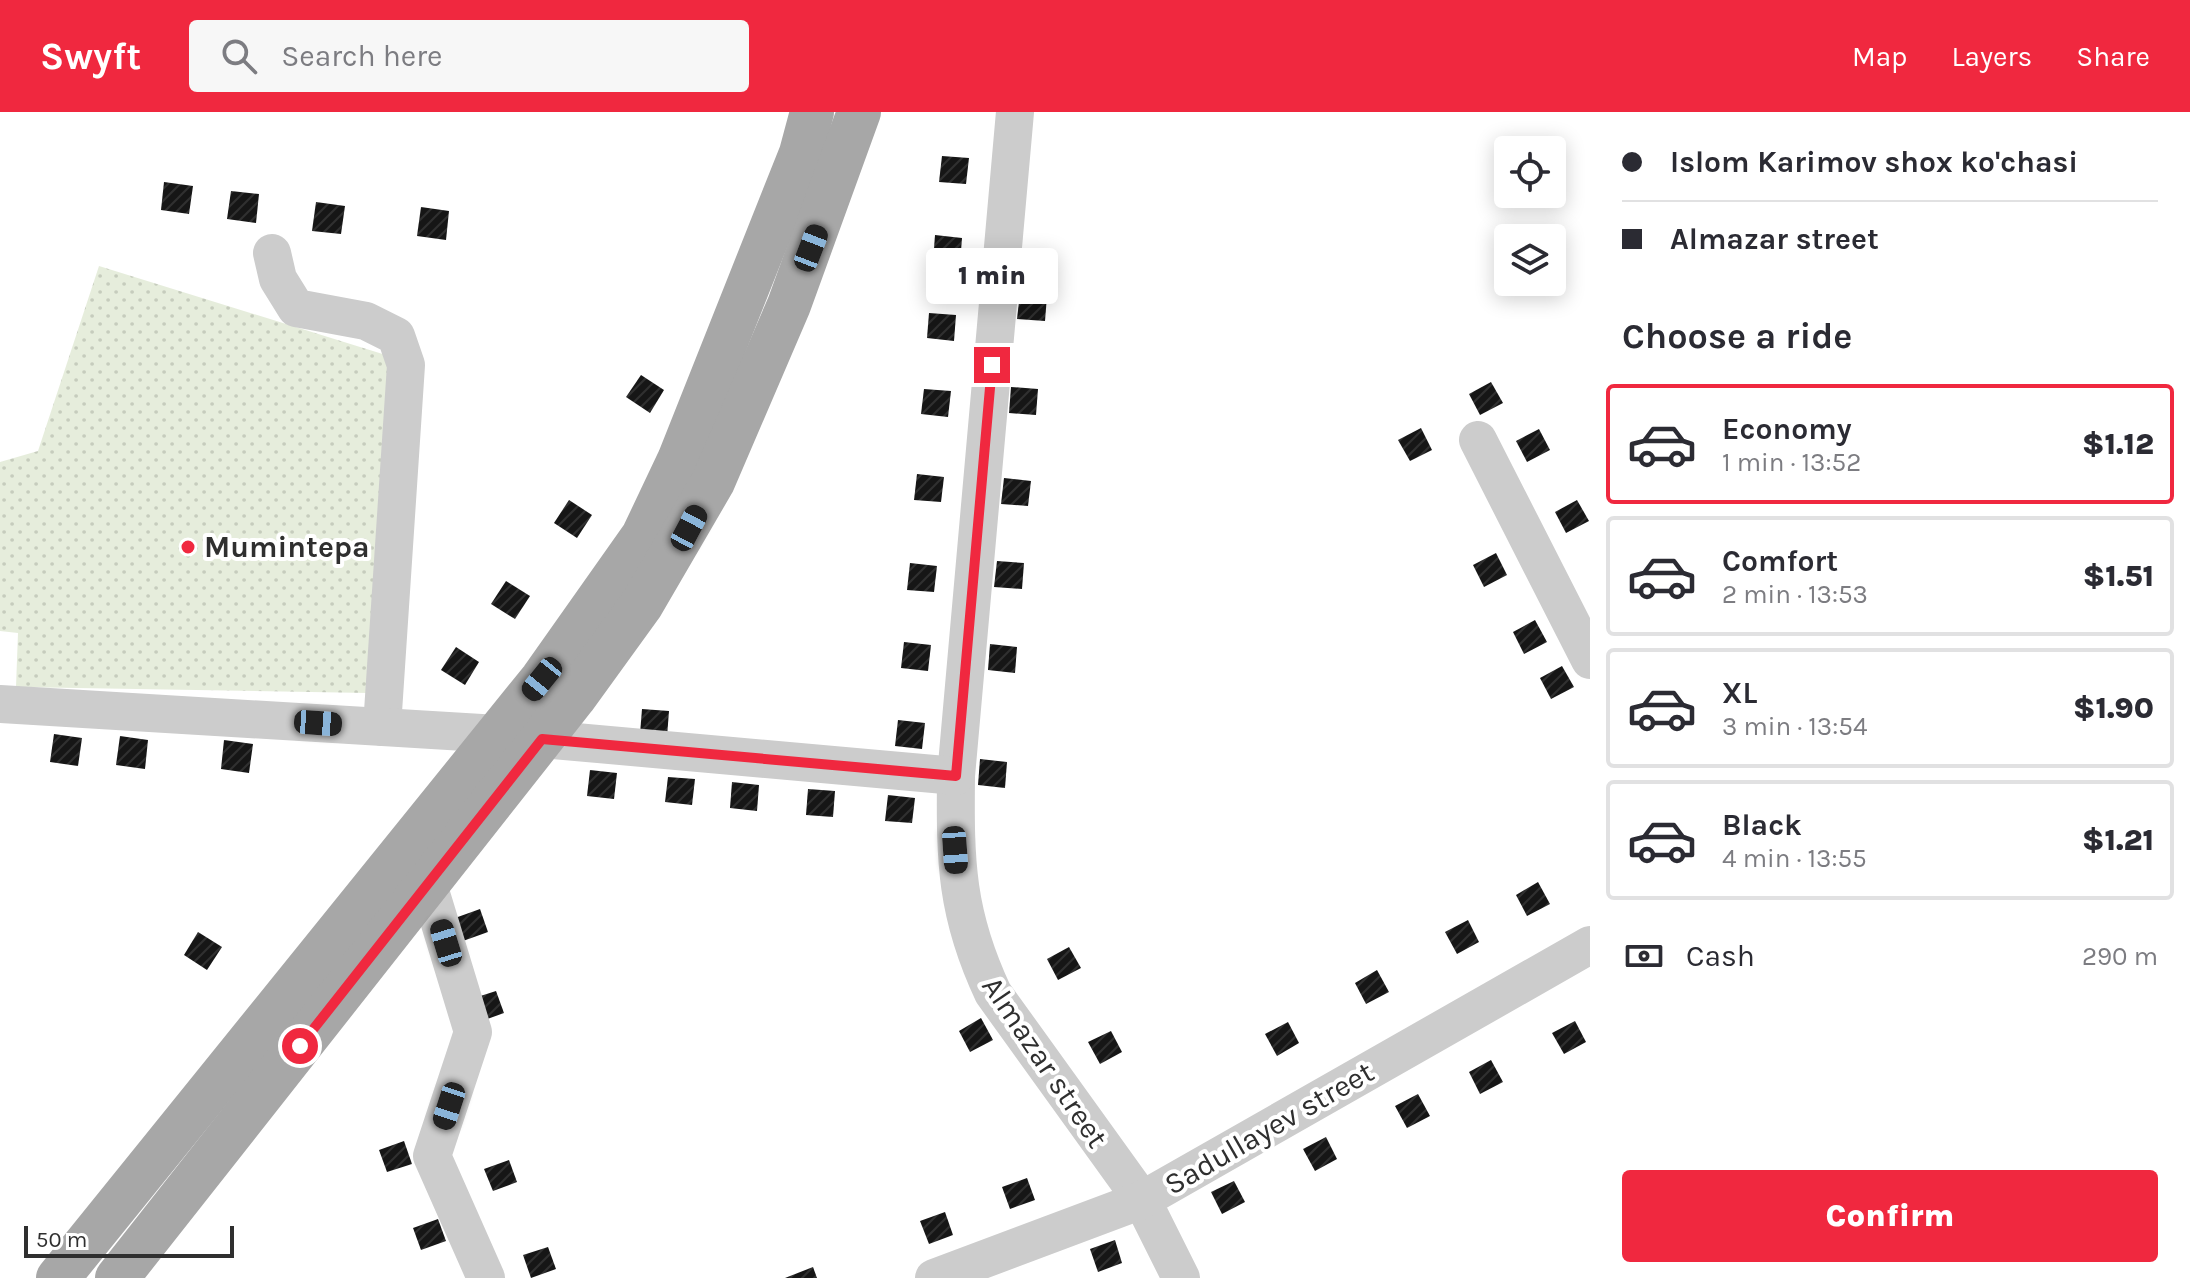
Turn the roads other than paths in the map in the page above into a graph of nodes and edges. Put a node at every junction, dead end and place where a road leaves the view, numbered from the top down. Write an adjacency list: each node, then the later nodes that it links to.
1 (812, 112): 11 (main road)
2 (859, 112): 5 (main road)
3 (887, 112): 5 (main road)
4 (1015, 112): 13 (street, Almazar street)
5 (833, 190): 12 (main road)
6 (272, 253): 10 (street)
7 (1478, 440): 8 (street)
8 (1590, 660)
9 (0, 704): 10 (street)
10 (382, 727): 11 (street)
11 (498, 734): 16 (main road)
12 (542, 739): 13 (street); 14 (main road)
13 (956, 776): 18 (street, Almazar street)
14 (428, 884): 17 (main road); 21 (street)
15 (1590, 945): 18 (street, Sadullayev street)
16 (249, 1041): 17 (main road); 19 (main road)
17 (282, 1069): 20 (main road)
18 (1142, 1200): 22 (street, Sadullayev street); 23 (street, Almazar street)
19 (58, 1278)
20 (117, 1278)
21 (486, 1278)
22 (934, 1278)
23 (1181, 1278)

